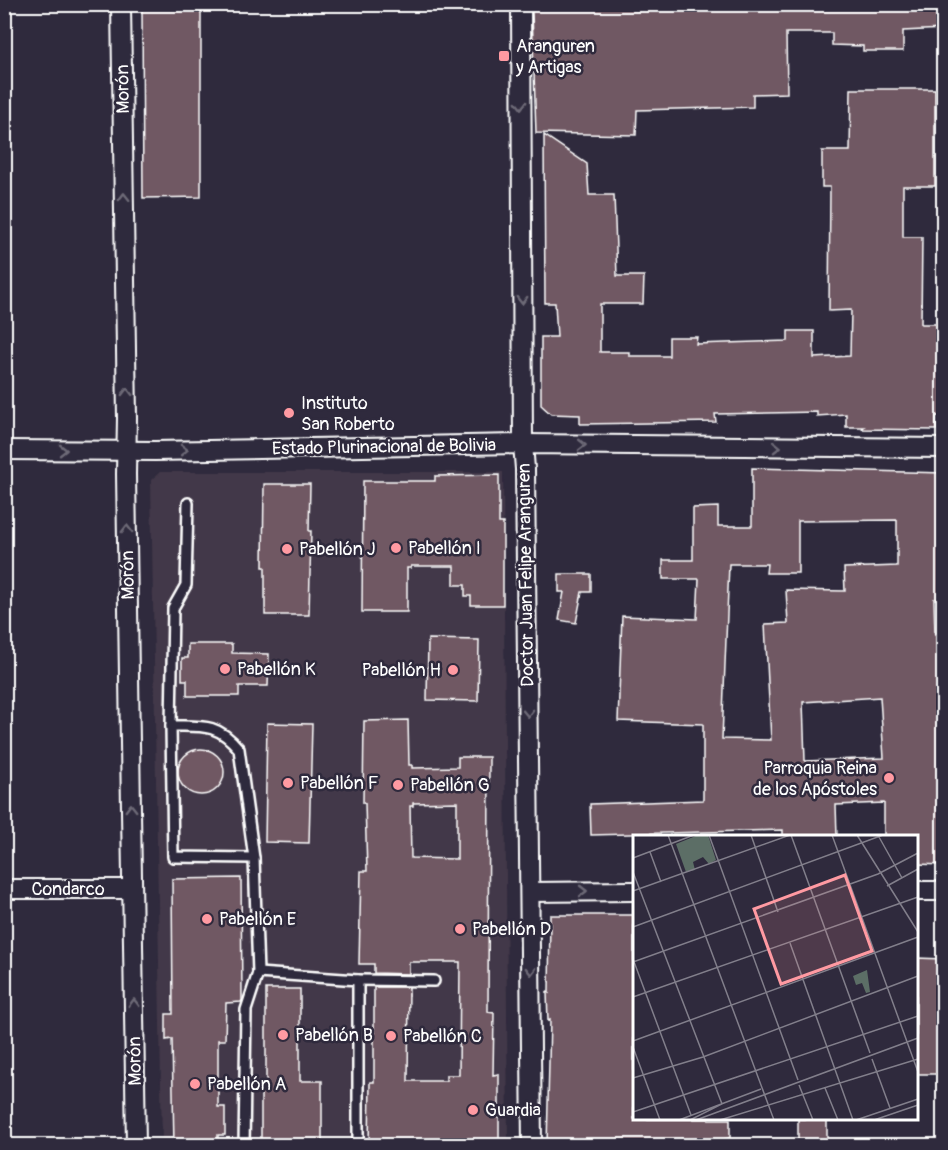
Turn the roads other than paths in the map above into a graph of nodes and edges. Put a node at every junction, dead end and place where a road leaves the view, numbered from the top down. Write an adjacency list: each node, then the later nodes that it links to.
1 (122, 4): 6 (street, Morón, one-way to 1)
2 (521, 4): 3 (street, Doctor Juan Felipe Aranguren, one-way to 3)
3 (523, 444): 4 (street, Estado Plurinacional de Bolivia, one-way to 4); 6 (street, Estado Plurinacional de Bolivia, one-way to 3); 15 (street, Doctor Juan Felipe Aranguren, one-way to 15)
4 (944, 448)
5 (4, 450): 6 (street, Estado Plurinacional de Bolivia, one-way to 6)
6 (126, 451): 10 (street, Morón, one-way to 6)
7 (188, 503): 8 (lane)
8 (171, 726): 9 (lane); 9 (lane)
9 (254, 858): 16 (lane)
10 (132, 889): 11 (street, Condarco); 19 (street, Morón, one-way to 10)
11 (4, 890)
12 (633, 891): 15 (street, one-way to 12)
13 (918, 891): 14 (street)
14 (944, 891)
15 (531, 892): 22 (street, Doctor Juan Felipe Aranguren, one-way to 22)
16 (258, 973): 17 (lane); 20 (lane)
17 (358, 980): 18 (lane); 21 (lane)
18 (434, 981)
19 (136, 1146)
20 (244, 1146)
21 (358, 1146)
22 (532, 1146)

